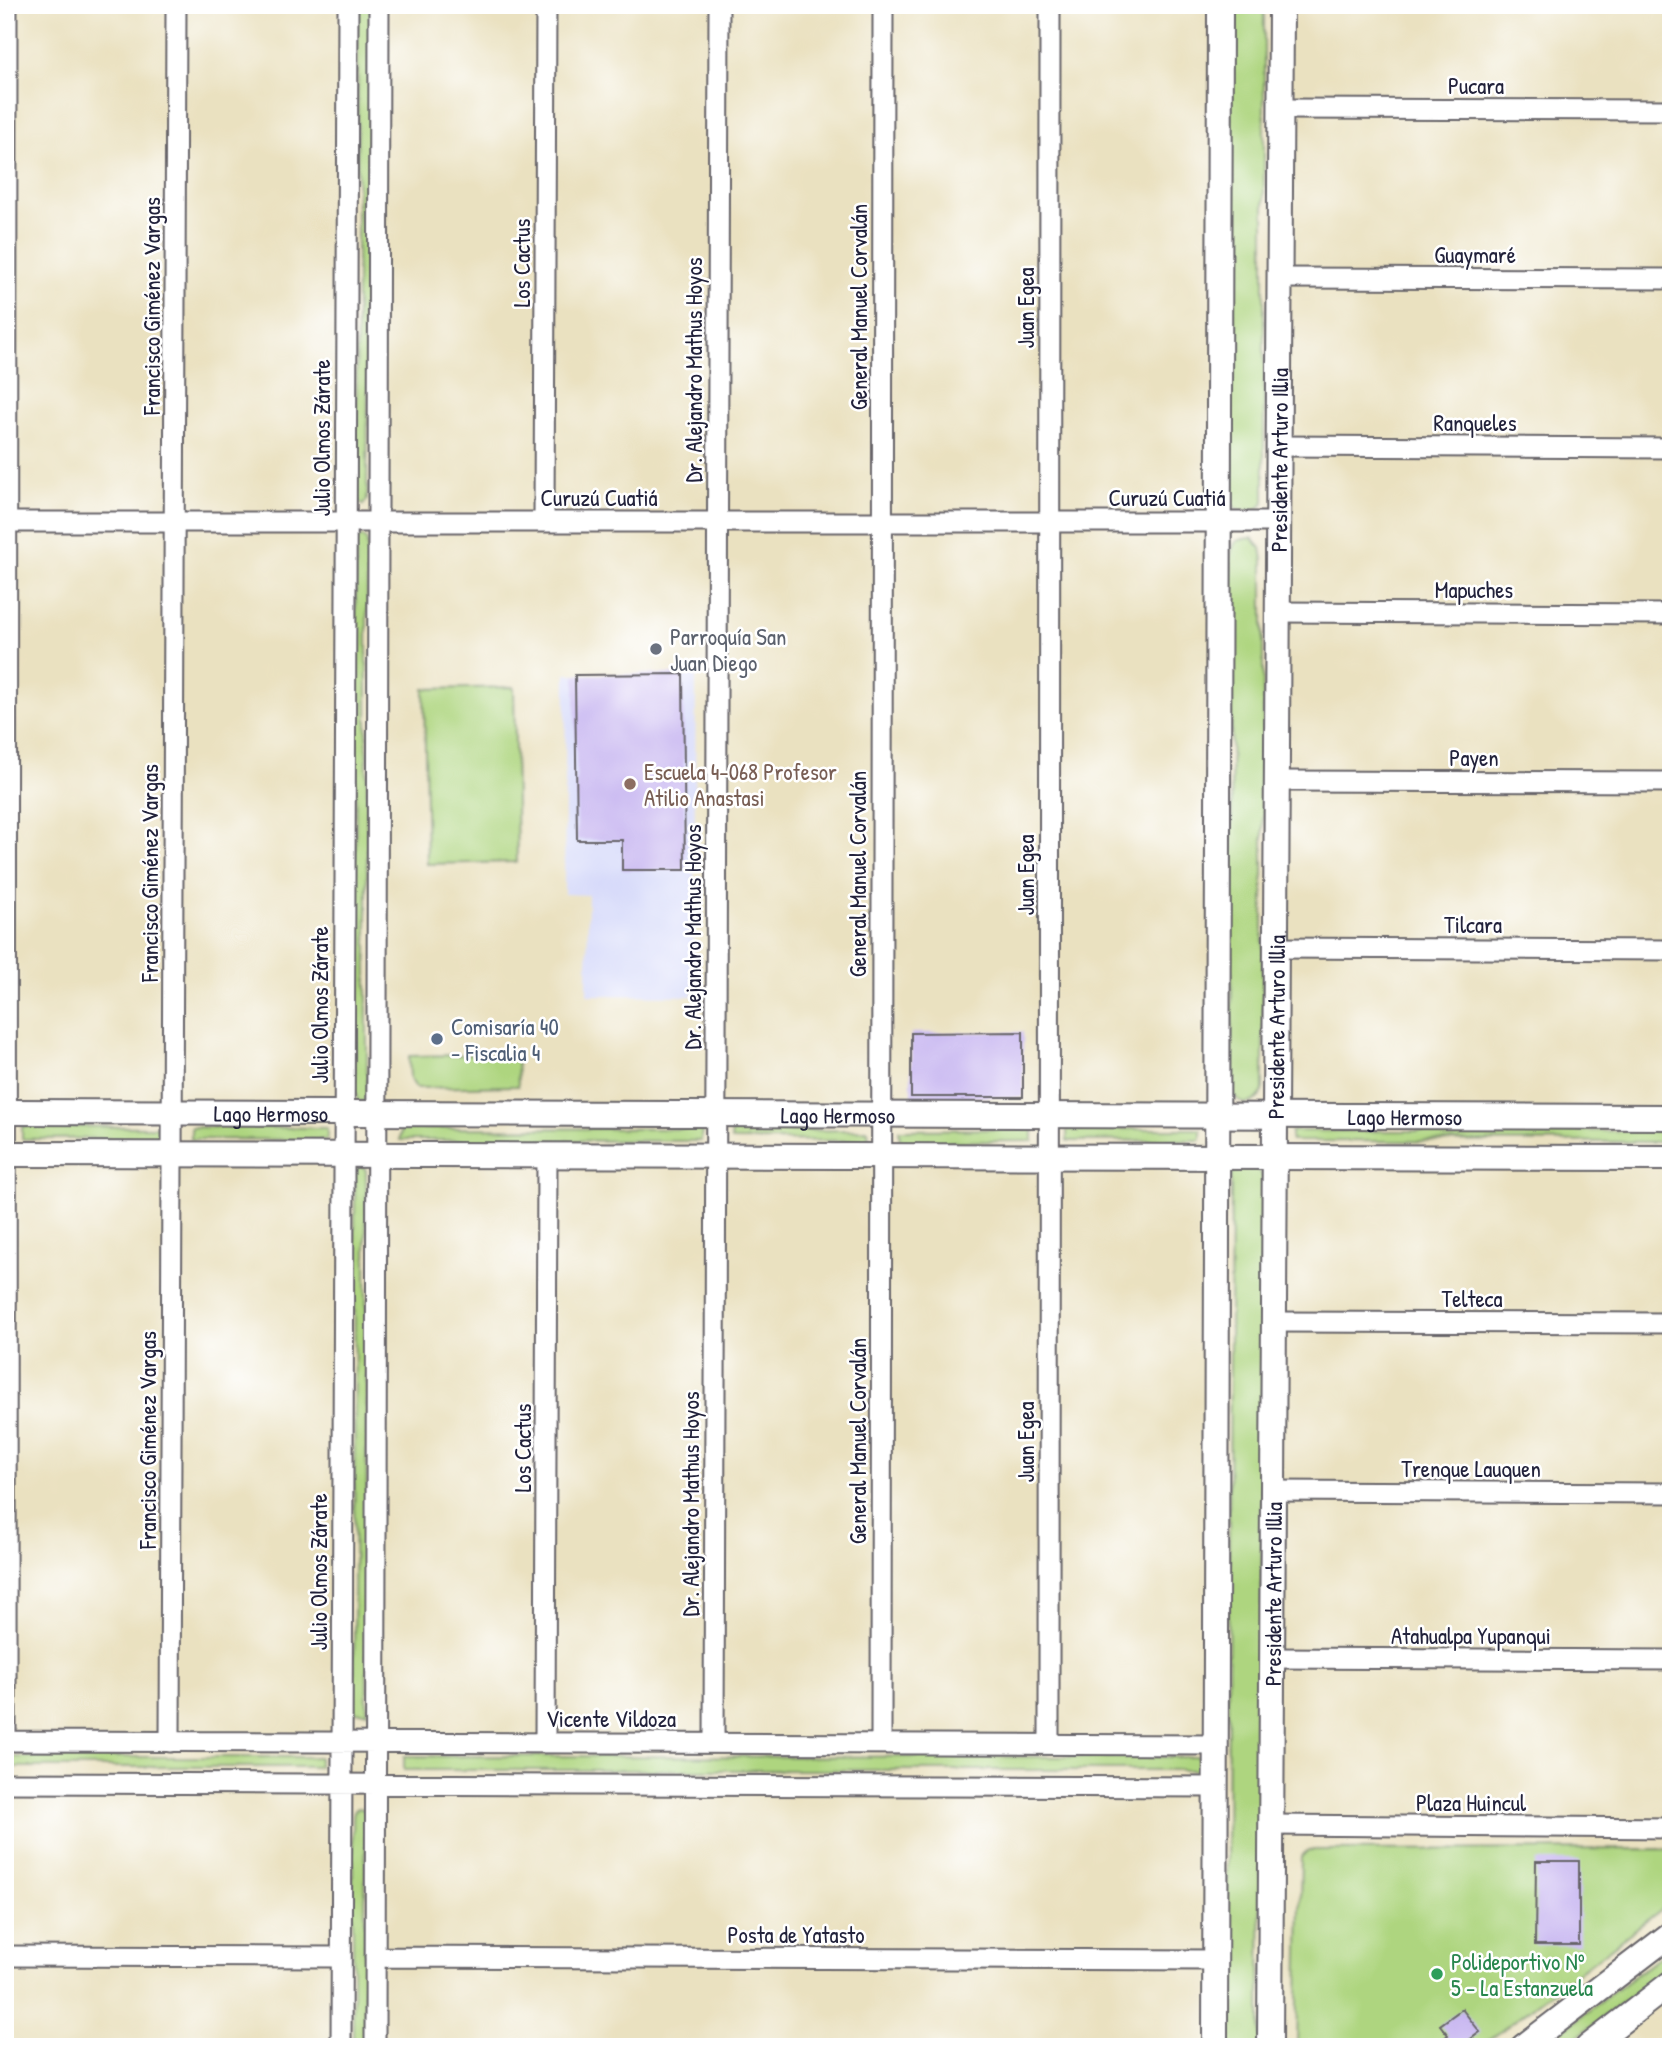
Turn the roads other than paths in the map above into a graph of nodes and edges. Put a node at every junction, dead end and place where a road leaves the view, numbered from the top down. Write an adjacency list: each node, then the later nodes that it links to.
1 (7, 5): 17 (street)
2 (176, 5): 18 (street, Francisco Giménez Vargas)
3 (348, 5): 19 (street, Julio Olmos Zárate)
4 (379, 5): 20 (street)
5 (546, 5): 21 (street, Los Cactus)
6 (719, 5): 22 (street, Dr. Alejandro Mathus Hoyos)
7 (883, 5): 23 (street, General Manuel Corvalán)
8 (1050, 5): 24 (street, Juan Egea)
9 (1220, 5): 25 (street)
10 (1281, 5): 11 (street, Presidente Arturo Illia)
11 (1281, 109): 12 (street, Pucara); 13 (street, Presidente Arturo Illia)
12 (1671, 110)
13 (1280, 278): 14 (street, Guaymaré); 15 (street, Presidente Arturo Illia)
14 (1671, 279)
15 (1278, 446): 16 (street, Ranqueles); 26 (street, Presidente Arturo Illia)
16 (1671, 448)
17 (6, 522): 18 (street, Curuzú Cuatiá); 33 (street)
18 (174, 522): 19 (street, Curuzú Cuatiá); 34 (street, Francisco Giménez Vargas)
19 (346, 522): 20 (street, Curuzú Cuatiá); 35 (street, Julio Olmos Zárate)
20 (378, 522): 21 (street, Curuzú Cuatiá); 36 (street)
21 (544, 522): 22 (street, Curuzú Cuatiá)
22 (718, 522): 23 (street, Curuzú Cuatiá); 37 (street, Dr. Alejandro Mathus Hoyos)
23 (883, 522): 24 (street, Curuzú Cuatiá); 38 (street, General Manuel Corvalán)
24 (1050, 522): 25 (street, Curuzú Cuatiá); 39 (street, Juan Egea)
25 (1219, 522): 26 (street, Curuzú Cuatiá); 40 (street)
26 (1278, 522): 27 (street, Presidente Arturo Illia)
27 (1277, 612): 28 (street, Mapuches); 29 (street, Presidente Arturo Illia)
28 (1671, 614)
29 (1276, 781): 30 (street, Payen); 31 (street, Presidente Arturo Illia)
30 (1671, 782)
31 (1275, 948): 32 (street, Tilcara); 41 (street, Presidente Arturo Illia)
32 (1671, 950)
33 (6, 1112): 34 (street, Lago Hermoso); 43 (street)
34 (172, 1112): 35 (street, Lago Hermoso); 44 (street, Francisco Giménez Vargas)
35 (343, 1114): 36 (street, Lago Hermoso); 45 (street, Julio Olmos Zárate)
36 (376, 1114): 37 (street, Lago Hermoso); 46 (street)
37 (716, 1116): 38 (street, Lago Hermoso); 48 (street, Dr. Alejandro Mathus Hoyos)
38 (881, 1116): 39 (street, Lago Hermoso); 49 (street, General Manuel Corvalán)
39 (1049, 1116): 40 (street, Lago Hermoso); 50 (street, Juan Egea)
40 (1217, 1116): 41 (street, Lago Hermoso); 51 (street)
41 (1274, 1116): 42 (street, Lago Hermoso); 52 (street, Presidente Arturo Illia)
42 (1671, 1117)
43 (6, 1154): 44 (street, Lago Hermoso); 60 (street)
44 (172, 1154): 45 (street, Lago Hermoso); 61 (street, Francisco Giménez Vargas)
45 (344, 1154): 46 (street, Lago Hermoso); 62 (street, Julio Olmos Zárate)
46 (376, 1155): 47 (street, Lago Hermoso); 63 (street)
47 (547, 1155): 48 (street, Lago Hermoso); 64 (street, Los Cactus)
48 (715, 1155): 49 (street, Lago Hermoso); 65 (street, Dr. Alejandro Mathus Hoyos)
49 (881, 1156): 50 (street, Lago Hermoso); 66 (street, General Manuel Corvalán)
50 (1050, 1156): 51 (street, Lago Hermoso); 67 (street, Juan Egea)
51 (1218, 1156): 52 (street, Lago Hermoso); 68 (street)
52 (1274, 1156): 53 (street, Lago Hermoso); 54 (street, Presidente Arturo Illia)
53 (1671, 1158)
54 (1273, 1322): 55 (street, Telteca); 56 (street, Presidente Arturo Illia)
55 (1671, 1323)
56 (1272, 1491): 57 (street, Trenque Lauquen); 58 (street, Presidente Arturo Illia)
57 (1671, 1493)
58 (1272, 1658): 59 (street, Atahualpa Yupanqui); 73 (street, Presidente Arturo Illia)
59 (1671, 1660)
60 (6, 1741): 61 (street, Vicente Vildoza)
61 (170, 1742): 62 (street, Vicente Vildoza)
62 (342, 1742): 63 (street, Vicente Vildoza); 70 (street, Julio Olmos Zárate)
63 (375, 1742): 64 (street, Vicente Vildoza); 71 (street)
64 (545, 1742): 65 (street, Vicente Vildoza)
65 (714, 1743): 66 (street, Vicente Vildoza)
66 (881, 1744): 67 (street, Vicente Vildoza)
67 (1049, 1744): 68 (street, Vicente Vildoza)
68 (1217, 1745): 72 (street)
69 (5, 1783): 70 (street)
70 (342, 1784): 71 (street); 77 (street, Julio Olmos Zárate)
71 (375, 1784): 72 (street); 78 (street)
72 (1217, 1787): 79 (street)
73 (1271, 1825): 74 (street, Plaza Huincul); 84 (street, Presidente Arturo Illia)
74 (1671, 1828)
75 (1671, 1934): 85 (street)
76 (5, 1956): 77 (street)
77 (341, 1957): 81 (street, Julio Olmos Zárate)
78 (375, 1957): 79 (street, Posta de Yatasto); 82 (street)
79 (1216, 1961): 83 (street)
80 (1671, 1983): 86 (street)
81 (341, 2047)
82 (375, 2047)
83 (1215, 2047)
84 (1270, 2047)
85 (1523, 2047)
86 (1588, 2047)

